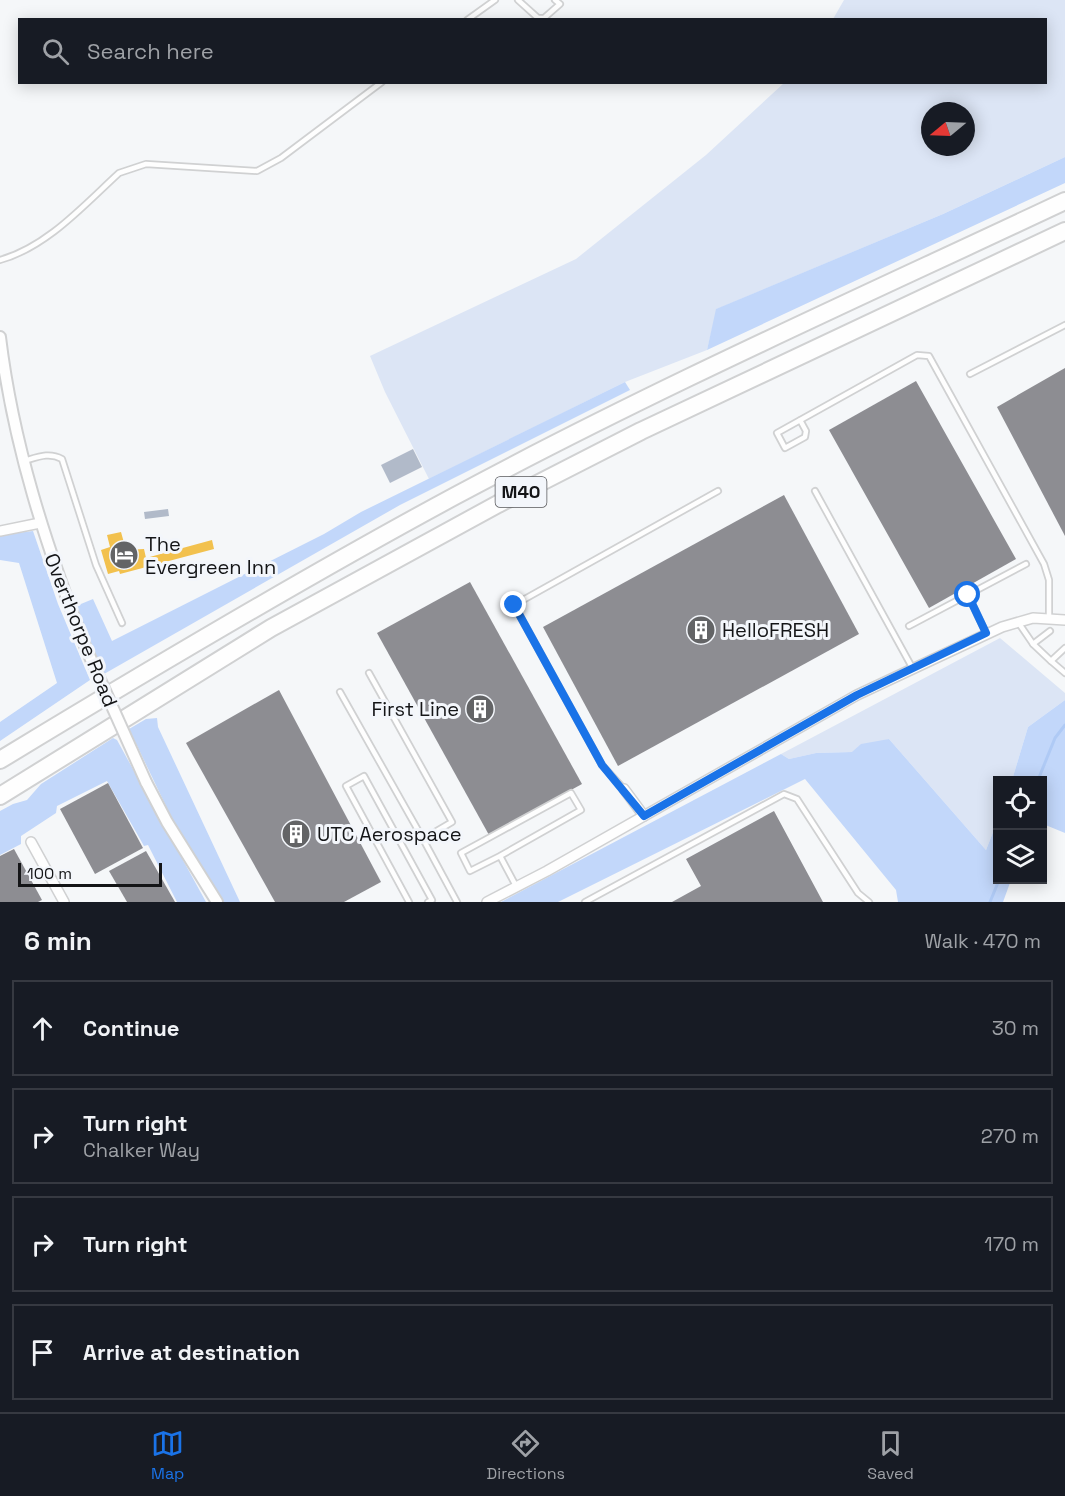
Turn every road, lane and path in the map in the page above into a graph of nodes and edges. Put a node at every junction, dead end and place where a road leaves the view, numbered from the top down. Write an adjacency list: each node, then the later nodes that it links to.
1 (495, 0): 4 (lane)
2 (518, 0): 3 (lane)
3 (555, 0)
4 (470, 18)
5 (379, 84): 8 (lane)
6 (1065, 201): 34 (highway, M40)
7 (1065, 231): 36 (highway, M40)
8 (0, 260)
9 (1065, 325): 11 (lane)
10 (0, 337): 13 (street, Overthorpe Road)
11 (970, 375)
12 (800, 420): 12 (lane); 20 (lane)
13 (24, 461): 16 (street, Overthorpe Road); 23 (lane)
14 (718, 491): 35 (lane)
15 (815, 491): 30 (lane)
16 (40, 523): 17 (street); 44 (street, Overthorpe Road, bridge)
17 (0, 531)
18 (1026, 564): 19 (lane)
19 (968, 595): 24 (lane); 26 (lane)
20 (1049, 618): 21 (street); 22 (street)
21 (1065, 620)
22 (1018, 622): 26 (street); 27 (lane)
23 (122, 623)
24 (909, 626)
25 (1050, 631): 27 (lane)
26 (986, 633): 30 (street)
27 (1033, 644): 29 (lane)
28 (1065, 648): 29 (lane)
29 (1051, 661): 32 (lane)
30 (913, 669): 37 (street)
31 (369, 673): 38 (lane)
32 (1065, 673)
33 (340, 692): 38 (lane)
34 (0, 760)
35 (624, 789): 37 (street)
36 (0, 796)
37 (644, 816): 41 (street)
38 (423, 839): 46 (lane)
39 (31, 842): 43 (street)
40 (500, 856): 40 (lane); 41 (lane)
41 (516, 886): 47 (street)
42 (408, 901): 45 (lane)
43 (64, 902)
44 (217, 902)
45 (429, 902)
46 (458, 902)
47 (487, 902)
48 (585, 902): 49 (lane)
49 (869, 902)

